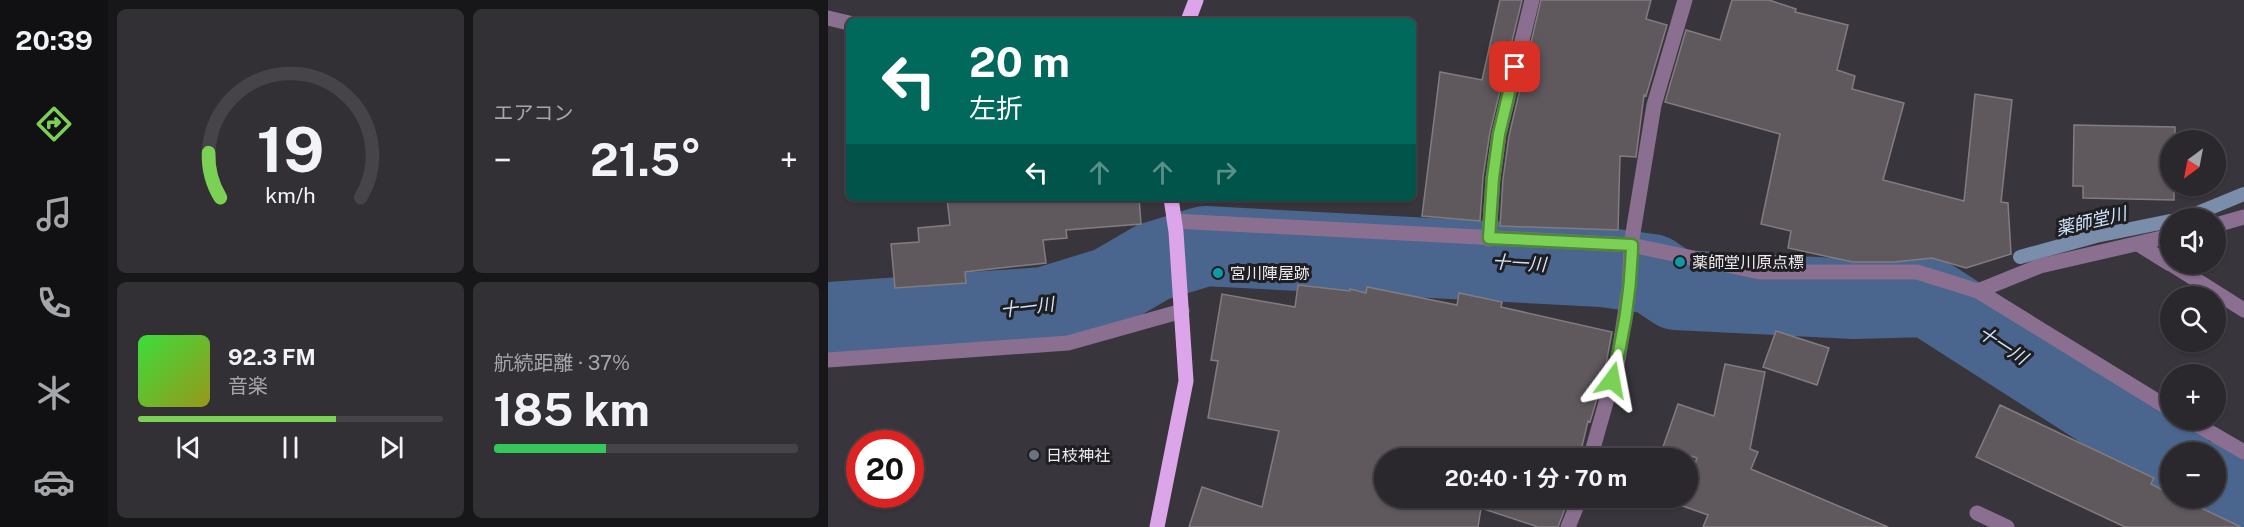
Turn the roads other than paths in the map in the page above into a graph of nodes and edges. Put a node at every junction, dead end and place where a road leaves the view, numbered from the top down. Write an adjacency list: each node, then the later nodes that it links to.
1 (1196, 0): 5 (main road)
2 (1532, 0): 11 (street)
3 (1685, 0): 14 (street)
4 (828, 18): 6 (street)
5 (1189, 18)
6 (846, 21)
7 (1171, 201): 10 (main road)
8 (2244, 218): 9 (street)
9 (2226, 222)
10 (1175, 227): 11 (street); 19 (main road)
11 (1489, 238): 14 (street)
12 (2160, 238): 13 (street)
13 (2138, 244): 15 (street); 17 (street)
14 (1631, 251): 17 (street); 23 (street)
15 (2160, 257)
16 (2187, 274): 18 (street)
17 (1978, 291): 21 (street)
18 (2244, 310)
19 (1182, 311): 20 (street); 27 (main road)
20 (828, 360)
21 (2160, 403)
22 (2206, 430): 24 (street)
23 (1593, 448)
24 (2244, 452)
25 (1576, 508): 28 (street)
26 (1977, 513): 29 (street)
27 (1157, 527)
28 (1568, 527)
29 (2007, 527)

